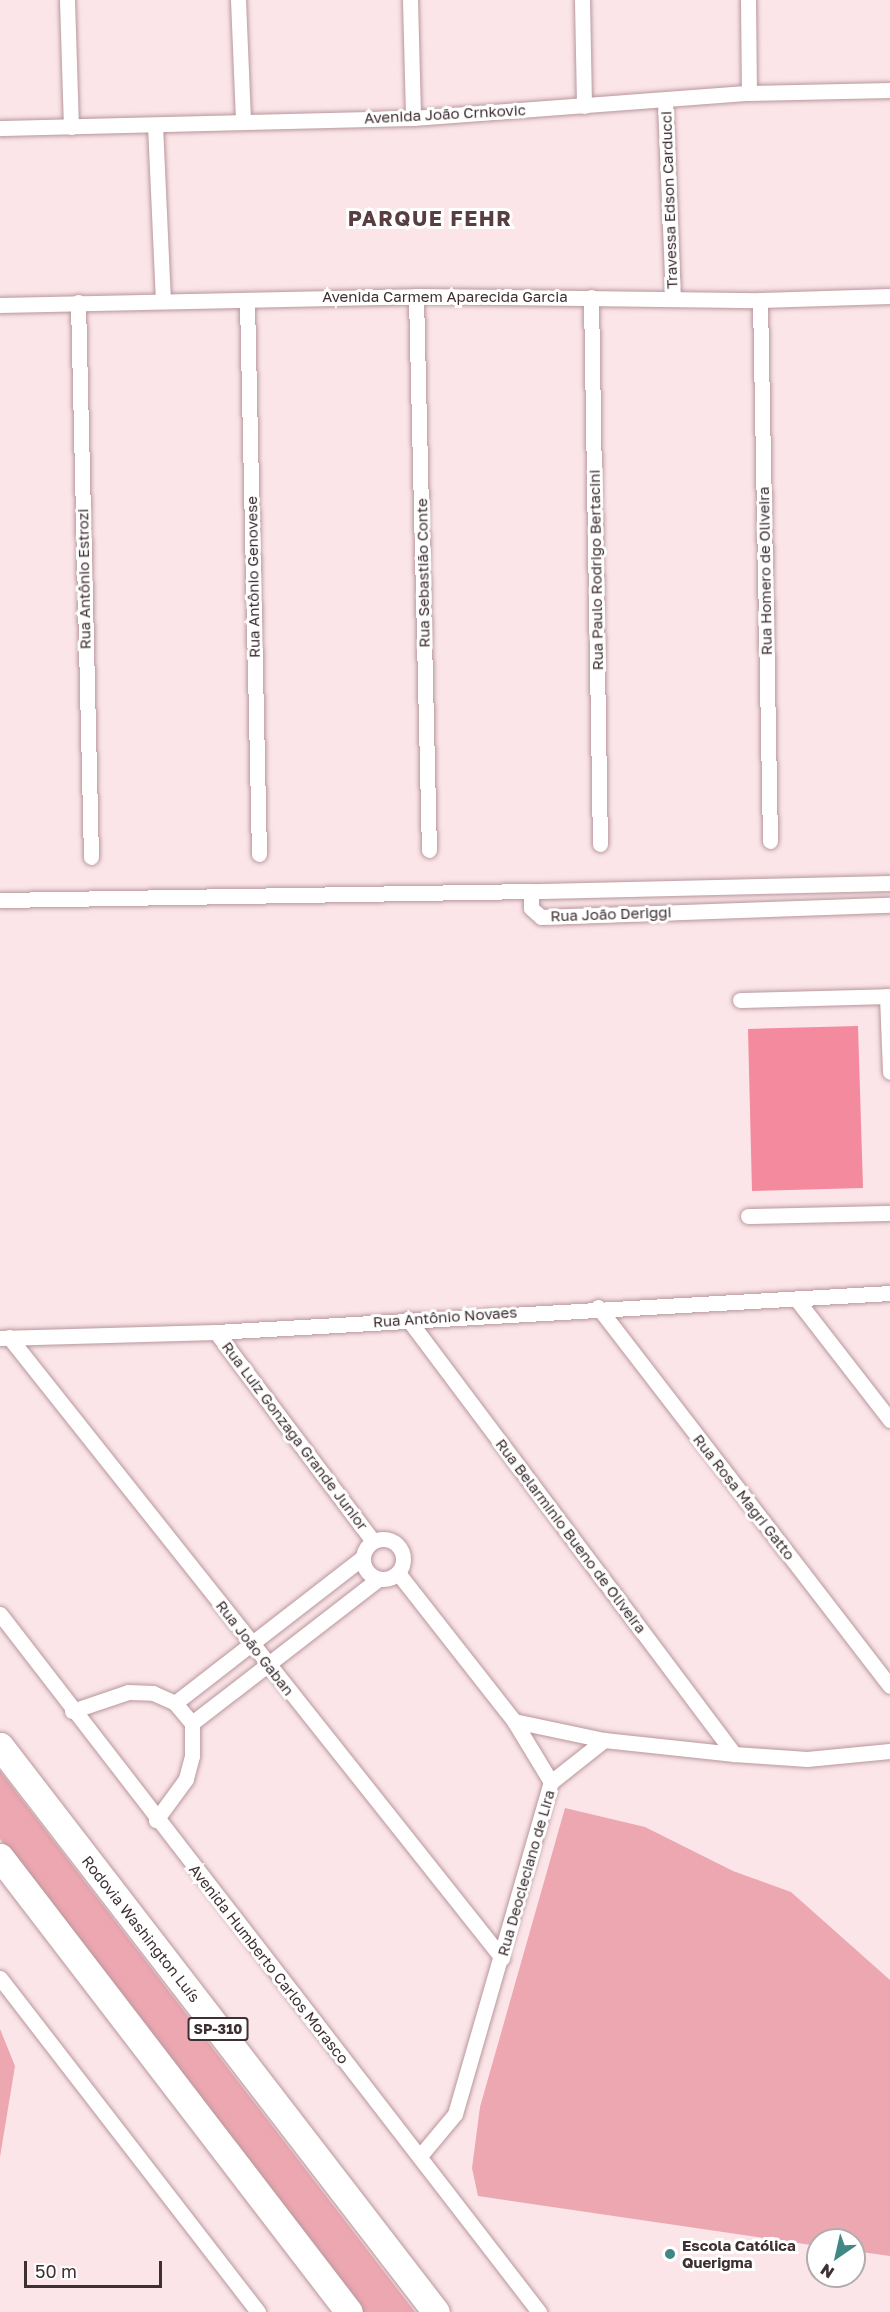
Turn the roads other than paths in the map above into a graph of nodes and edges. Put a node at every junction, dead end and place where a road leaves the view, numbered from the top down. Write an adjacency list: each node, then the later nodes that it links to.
1 (67, 0): 13 (street)
2 (238, 0): 11 (street)
3 (410, 0): 10 (street)
4 (582, 0): 9 (street)
5 (748, 0): 7 (street)
6 (890, 90): 7 (street, Avenida João Crnkovic)
7 (749, 93): 8 (street, Avenida João Crnkovic)
8 (665, 102): 9 (street, Avenida João Crnkovic); 18 (street, Travessa Edson Carducci)
9 (584, 106): 10 (street, Avenida João Crnkovic)
10 (413, 118): 11 (street, Avenida João Crnkovic)
11 (243, 121): 12 (street, Avenida João Crnkovic)
12 (155, 125): 13 (street, Avenida João Crnkovic); 19 (street)
13 (71, 127): 14 (street, Avenida João Crnkovic)
14 (0, 128)
15 (416, 296): 17 (street, Avenida Carmem Aparecida Garcia); 20 (street, Avenida Carmem Aparecida Garcia); 26 (street, Rua Sebastião Conte)
16 (890, 296): 21 (street, Avenida Carmem Aparecida Garcia)
17 (591, 297): 18 (street, Avenida Carmem Aparecida Garcia); 25 (street, Rua Paulo Rodrigo Bertacini)
18 (673, 298): 21 (street, Avenida Carmem Aparecida Garcia)
19 (163, 300): 20 (street, Avenida Carmem Aparecida Garcia); 22 (street, Avenida Carmem Aparecida Garcia)
20 (247, 300): 27 (street, Rua Antônio Genovese)
21 (760, 300): 24 (street, Rua Homero de Oliveira)
22 (78, 302): 23 (street, Avenida Carmem Aparecida Garcia); 28 (street, Rua Antônio Estrozi)
23 (0, 305)
24 (770, 841)
25 (600, 844)
26 (429, 850)
27 (259, 854)
28 (91, 857)
29 (890, 883): 30 (street, Rua João Deriggi)
30 (531, 891): 31 (street); 32 (street, Rua João Deriggi)
31 (0, 900)
32 (890, 905)
33 (889, 996): 34 (street); 35 (street)
34 (740, 1000)
35 (890, 1072)
36 (890, 1213): 37 (street)
37 (748, 1216)
38 (890, 1293): 39 (street, Rua Antônio Novaes)
39 (797, 1300): 40 (street, Rua Antônio Novaes); 44 (street)
40 (598, 1307): 41 (street, Rua Antônio Novaes); 52 (street, Rua Rosa Magri Gatto)
41 (408, 1319): 42 (street, Rua Antônio Novaes); 60 (street, Rua Belarminio Bueno de Oliveira)
42 (216, 1332): 43 (street, Rua Antônio Novaes); 45 (street, Rua Luiz Gonzaga Grande Junior)
43 (5, 1337): 50 (street, Rua João Gaban)
44 (890, 1420)
45 (374, 1541): 46 (street); 47 (street)
46 (362, 1558): 48 (street); 50 (street)
47 (398, 1573): 48 (street); 55 (street)
48 (378, 1579): 51 (street)
49 (0, 1614): 54 (street, Avenida Humberto Carlos Morasco)
50 (252, 1644): 51 (street, Rua João Gaban); 53 (street)
51 (269, 1666): 56 (street); 64 (street, Rua João Gaban)
52 (890, 1686)
53 (175, 1703): 54 (street); 56 (street)
54 (72, 1711): 62 (street, Avenida Humberto Carlos Morasco)
55 (514, 1721): 57 (street); 61 (street)
56 (192, 1723): 62 (street)
57 (604, 1740): 60 (street); 61 (street, Rua Deocleciano de Lira)
58 (0, 1746): 69 (highway, Rodovia Washington Luís / SP-310)
59 (890, 1751): 60 (street)
60 (734, 1754)
61 (551, 1782): 64 (street, Rua Deocleciano de Lira)
62 (156, 1820): 66 (street, Avenida Humberto Carlos Morasco)
63 (0, 1857): 68 (highway)
64 (502, 1958): 66 (street, Rua Deocleciano de Lira)
65 (0, 1978): 67 (street)
66 (420, 2156): 70 (street, Avenida Humberto Carlos Morasco)
67 (258, 2312)
68 (349, 2312)
69 (436, 2312)
70 (539, 2312)

